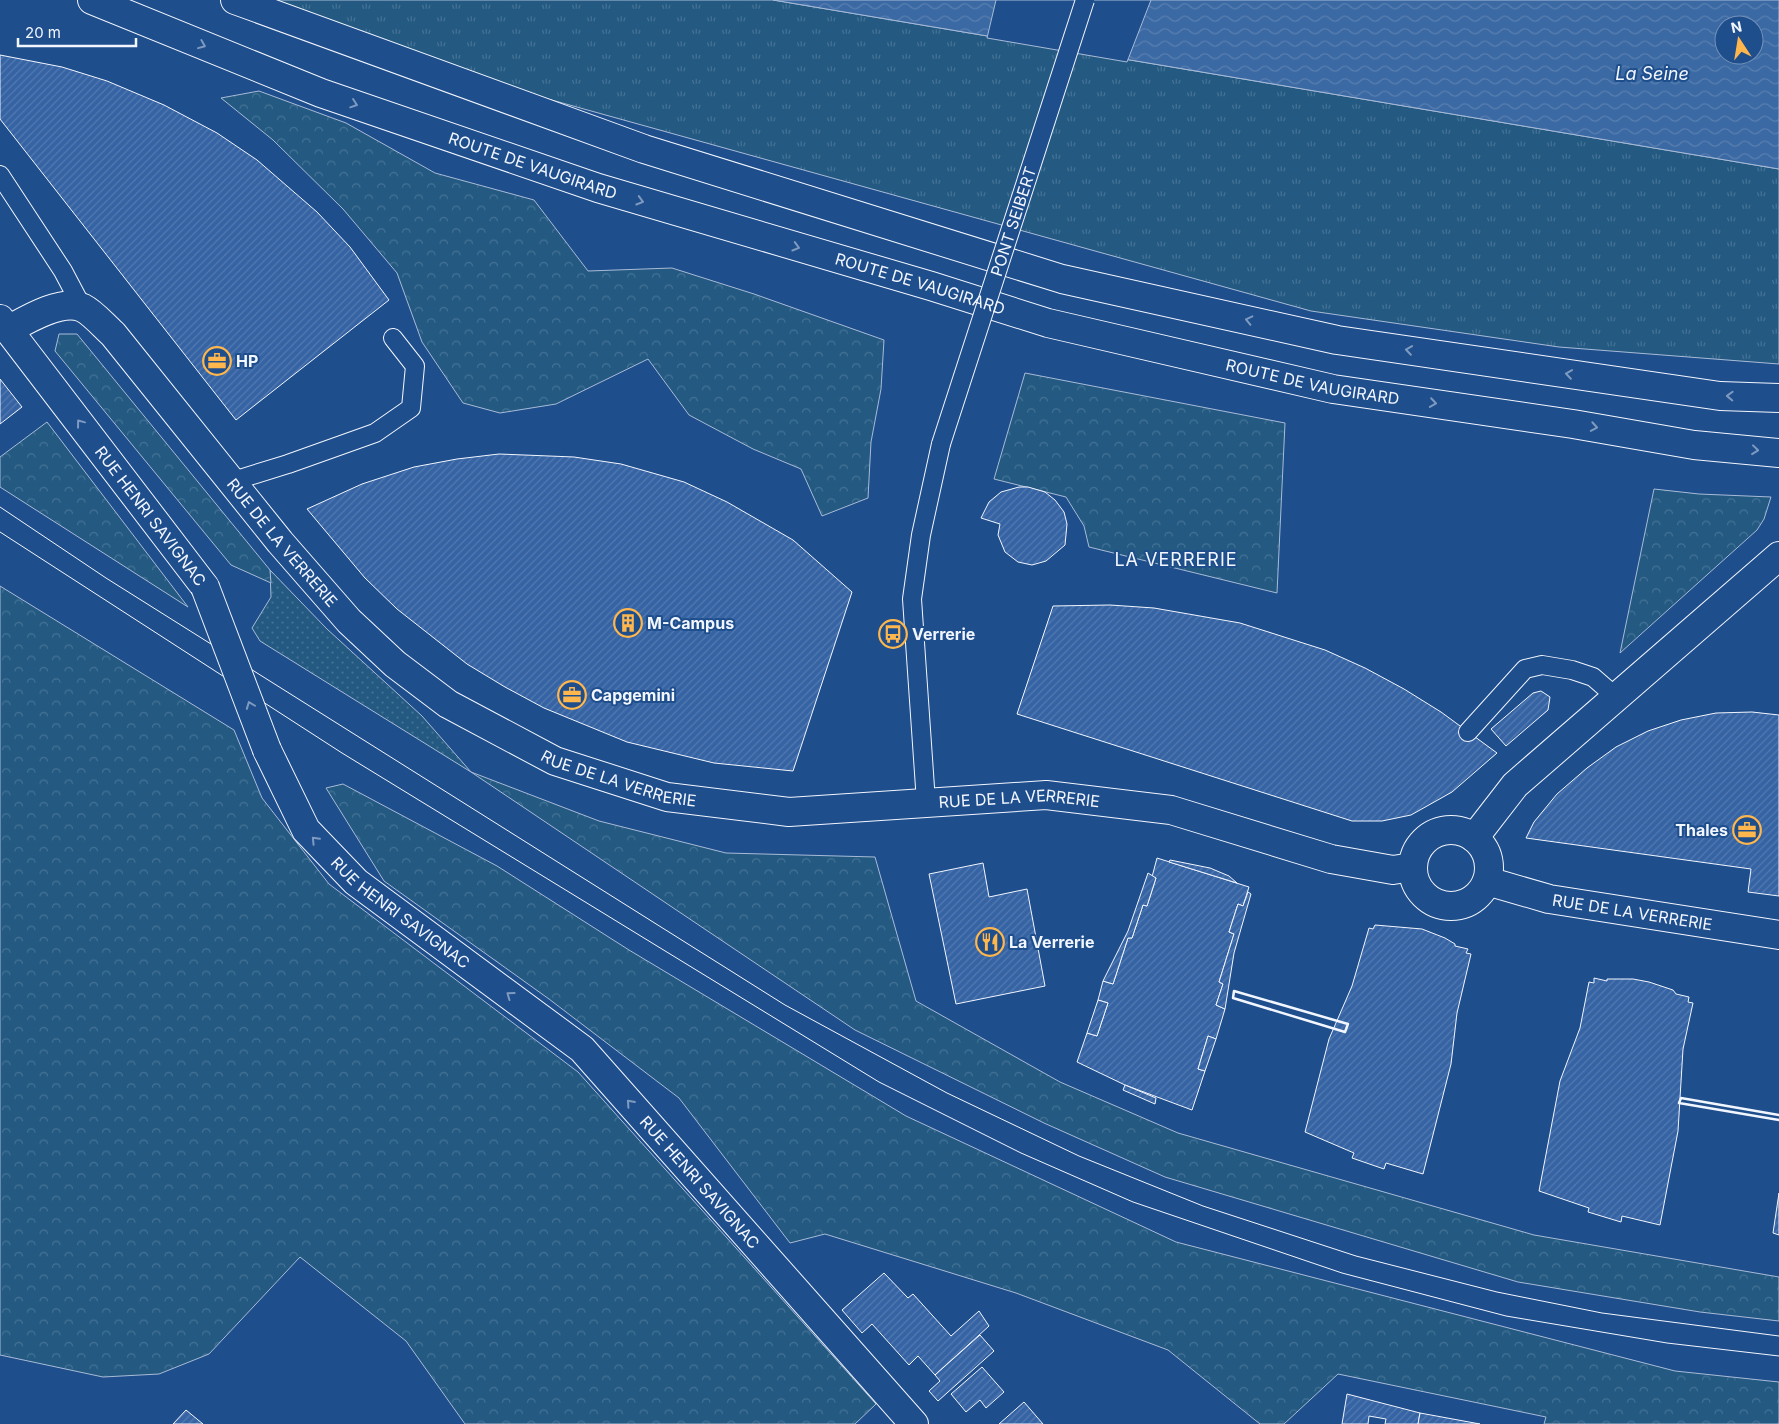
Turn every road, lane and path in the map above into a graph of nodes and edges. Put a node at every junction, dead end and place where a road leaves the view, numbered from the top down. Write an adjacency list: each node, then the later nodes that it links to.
1 (92, 0): 9 (street, ROUTE DE VAUGIRARD, one-way to 9)
2 (235, 0): 8 (street, one-way to 2)
3 (1085, 0): 14 (lane, PONT SEIBERT, bridge)
4 (0, 175): 5 (lane)
5 (82, 307): 6 (street); 10 (street, RUE DE LA VERRERIE)
6 (4, 325): 19 (street, RUE HENRI SAVIGNAC, one-way to 6, bridge)
7 (393, 338): 10 (lane)
8 (1779, 398)
9 (1779, 453)
10 (233, 481): 14 (street, RUE DE LA VERRERIE)
11 (1779, 556): 12 (street)
12 (1616, 697): 13 (lane); 15 (street)
13 (1468, 732)
14 (926, 802): 16 (street, RUE DE LA VERRERIE)
15 (1474, 838): 16 (street); 17 (street)
16 (1412, 867): 17 (street)
17 (1486, 881): 18 (street, RUE DE LA VERRERIE)
18 (1779, 935)
19 (914, 1424)

